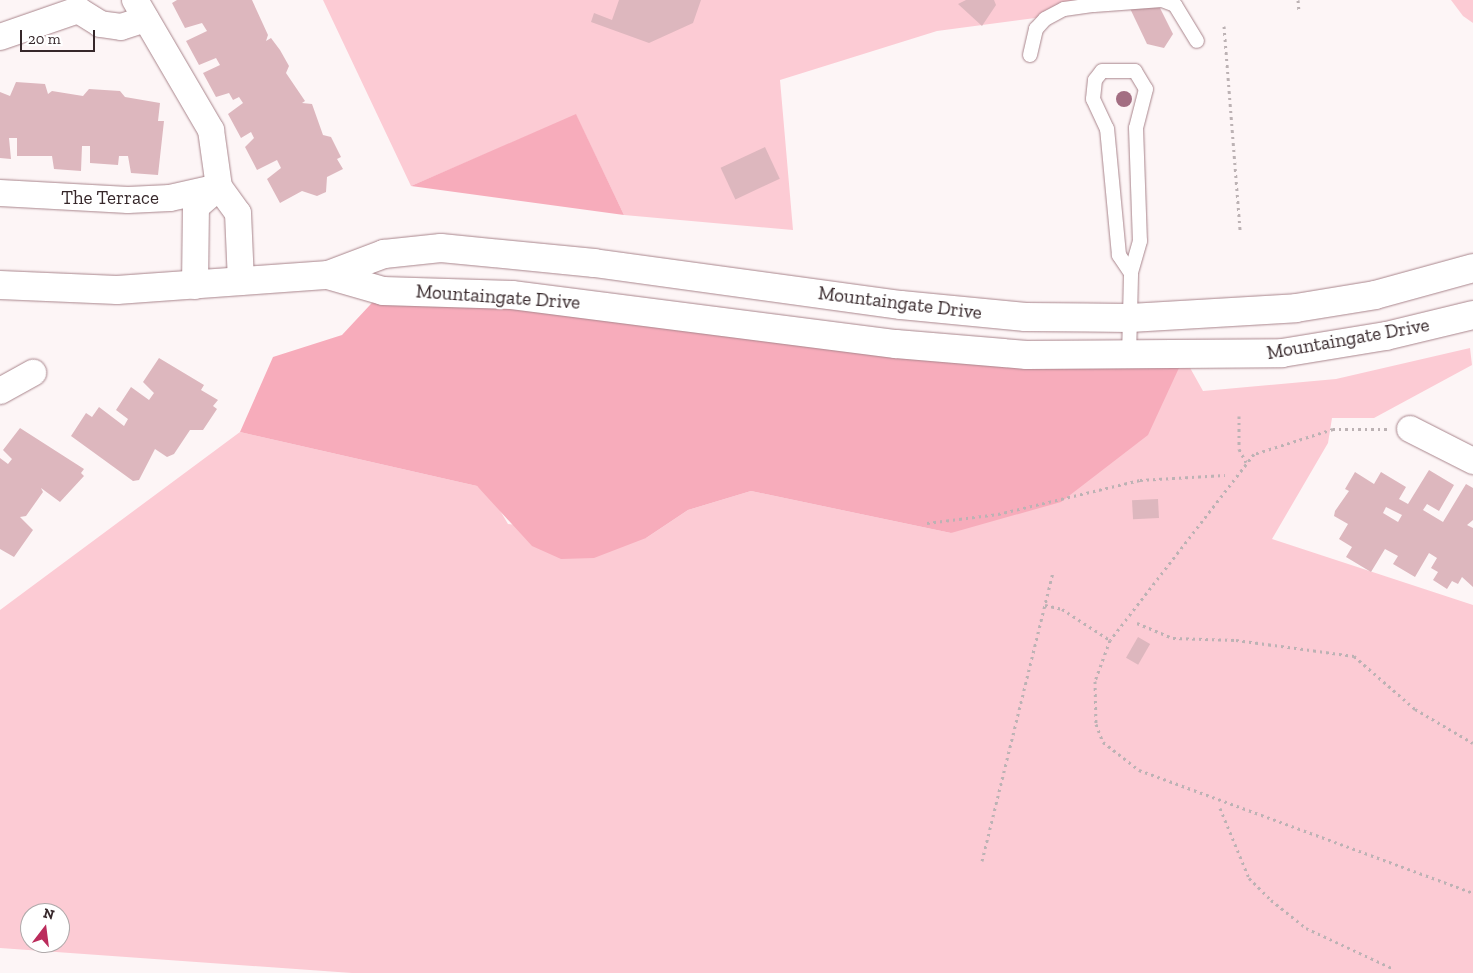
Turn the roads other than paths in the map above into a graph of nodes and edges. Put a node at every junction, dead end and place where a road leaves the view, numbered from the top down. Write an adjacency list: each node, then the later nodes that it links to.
1 (80, 5): 2 (street); 3 (street)
2 (140, 10): 6 (street)
3 (0, 38)
4 (1196, 41): 5 (lane)
5 (1030, 56)
6 (219, 187): 7 (street, The Terrace); 11 (street); 13 (street)
7 (0, 193)
8 (1473, 268): 15 (street, Mountaingate Drive)
9 (1131, 274): 9 (lane); 15 (lane)
10 (328, 275): 11 (street, Mountaingate Drive); 15 (street, Mountaingate Drive); 16 (street, Mountaingate Drive)
11 (241, 282): 13 (street, Mountaingate Drive)
12 (0, 285): 13 (street, Mountaingate Drive)
13 (194, 286)
14 (1473, 315): 16 (street, Mountaingate Drive)
15 (1130, 318): 16 (lane)
16 (1129, 356)
17 (33, 373): 18 (street)
18 (0, 391)
19 (1410, 429): 20 (street)
20 (1473, 461)

